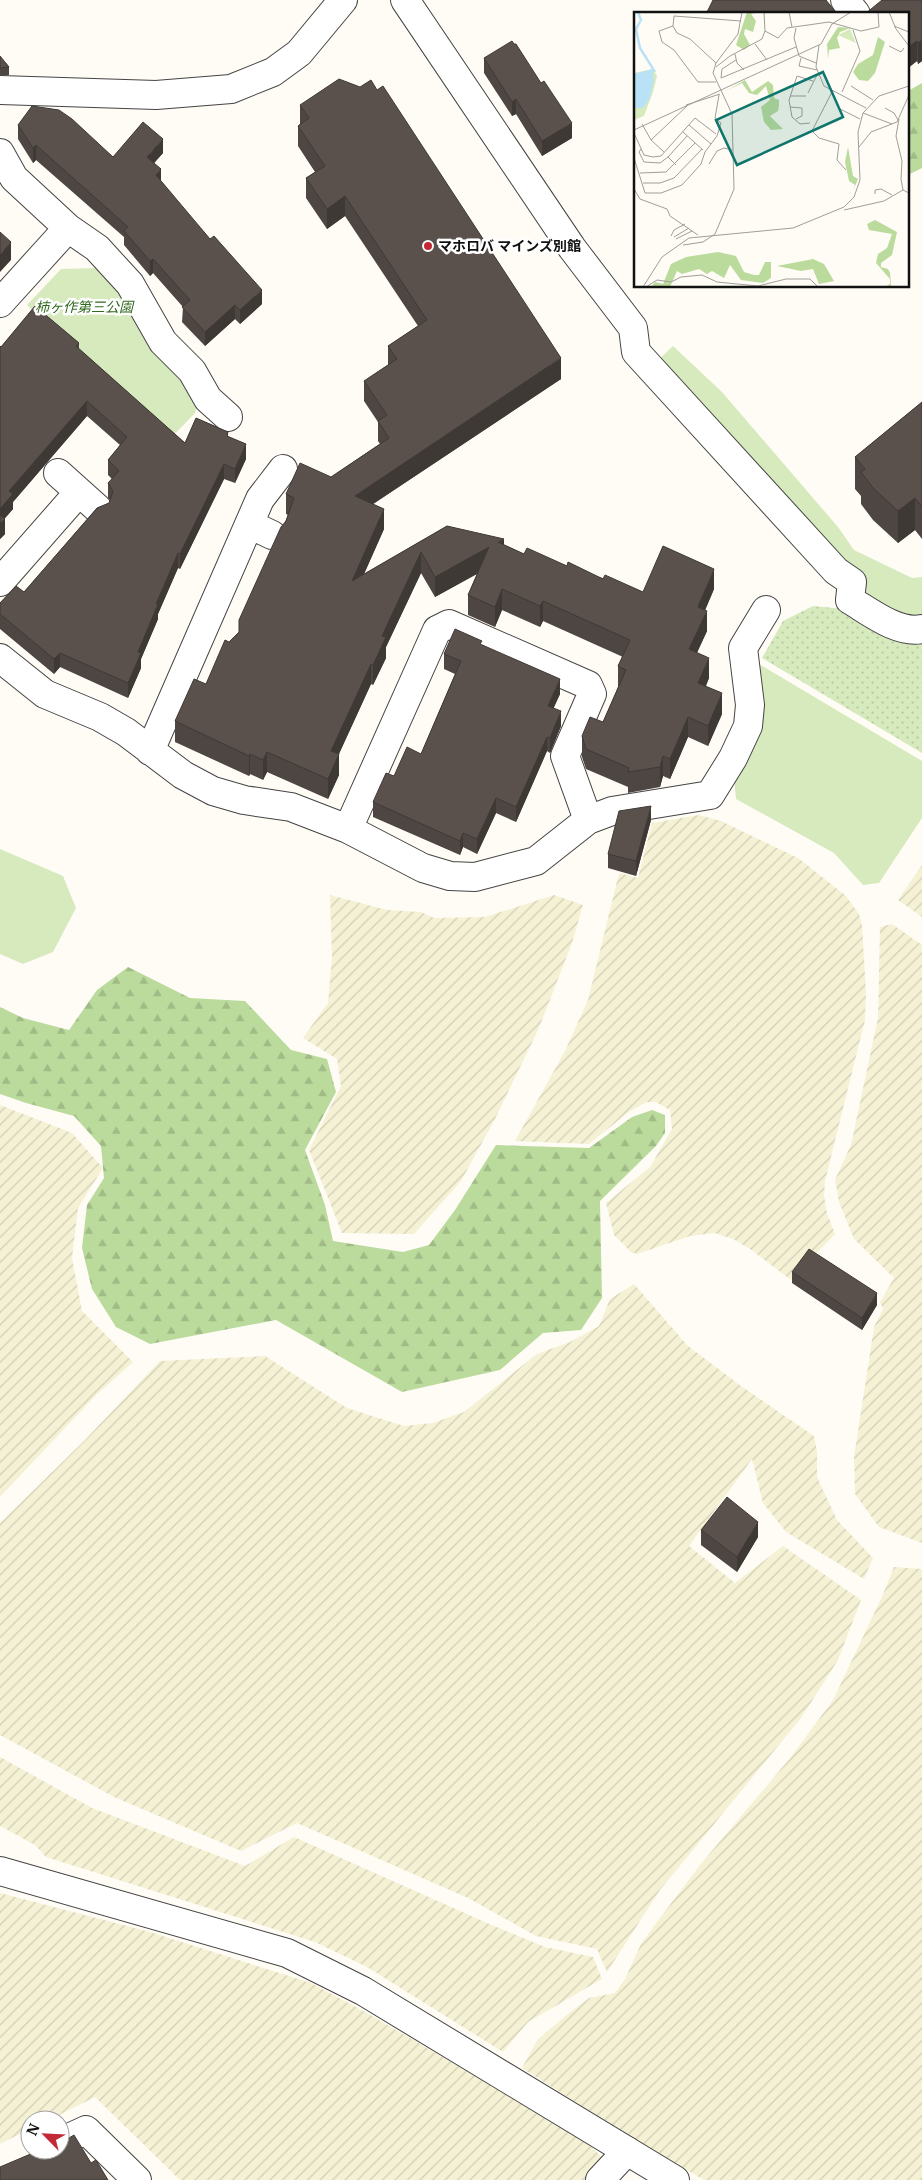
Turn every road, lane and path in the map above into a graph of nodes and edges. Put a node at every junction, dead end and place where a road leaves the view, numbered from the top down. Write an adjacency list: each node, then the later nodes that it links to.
1 (343, 0): 5 (street)
2 (405, 0): 14 (street)
3 (844, 0): 4 (street)
4 (854, 12)
5 (0, 90)
6 (0, 153): 7 (street)
7 (68, 228): 8 (street); 9 (street)
8 (0, 303)
9 (228, 417)
10 (283, 469): 16 (street)
11 (58, 473): 12 (street)
12 (0, 582)
13 (766, 610): 17 (street)
14 (922, 629)
15 (0, 658): 16 (street)
16 (150, 752): 18 (street)
17 (588, 820): 18 (street); 18 (street)
18 (348, 828)
19 (0, 1871): 21 (street)
20 (70, 2137): 22 (street)
21 (627, 2151): 23 (street); 24 (street)
22 (137, 2180)
23 (600, 2180)
24 (676, 2180)

